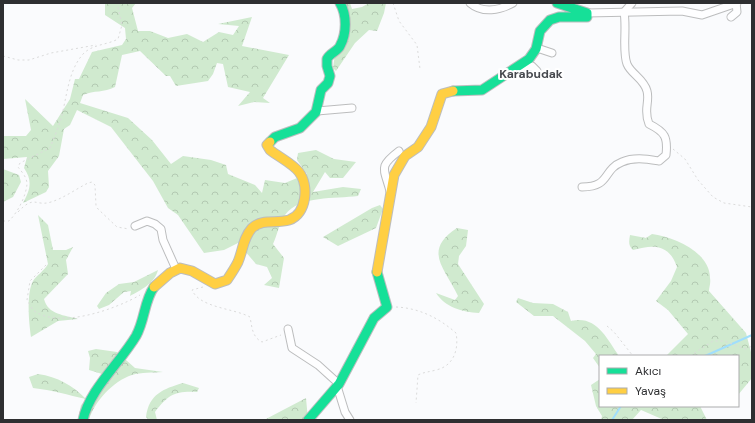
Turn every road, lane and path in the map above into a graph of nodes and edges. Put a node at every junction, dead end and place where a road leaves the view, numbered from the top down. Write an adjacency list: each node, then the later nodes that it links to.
1 (117, 3): 12 (path)
2 (340, 3): 20 (street)
3 (393, 3): 16 (path)
4 (470, 3): 5 (street)
5 (513, 3)
6 (557, 3): 10 (street)
7 (632, 3): 9 (street)
8 (737, 3): 9 (street); 11 (street)
9 (624, 12): 10 (street); 21 (street)
10 (587, 13): 13 (street)
11 (731, 17)
12 (96, 45): 15 (path); 26 (path)
13 (537, 48): 14 (street); 17 (street)
14 (552, 53)
15 (3, 56)
16 (420, 69)
17 (509, 71): 18 (street); 24 (street)
18 (537, 71)
19 (352, 108): 20 (street)
20 (317, 111): 31 (street)
21 (667, 146): 23 (street); 25 (path)
22 (399, 151): 24 (street)
23 (582, 187)
24 (391, 196): 33 (street)
25 (752, 207)
26 (16, 214): 27 (path); 28 (path)
27 (3, 220)
28 (134, 226): 30 (street)
29 (46, 265): 32 (path)
30 (176, 269): 31 (street); 41 (street)
31 (215, 284): 35 (path)
32 (142, 293)
33 (387, 307): 39 (street); 40 (path)
34 (607, 326): 37 (path)
35 (288, 329): 39 (street)
36 (752, 346): 38 (path)
37 (632, 355)
38 (692, 355)
39 (338, 385): 42 (street); 43 (street)
40 (416, 403)
41 (83, 420)
42 (308, 420)
43 (350, 420)

